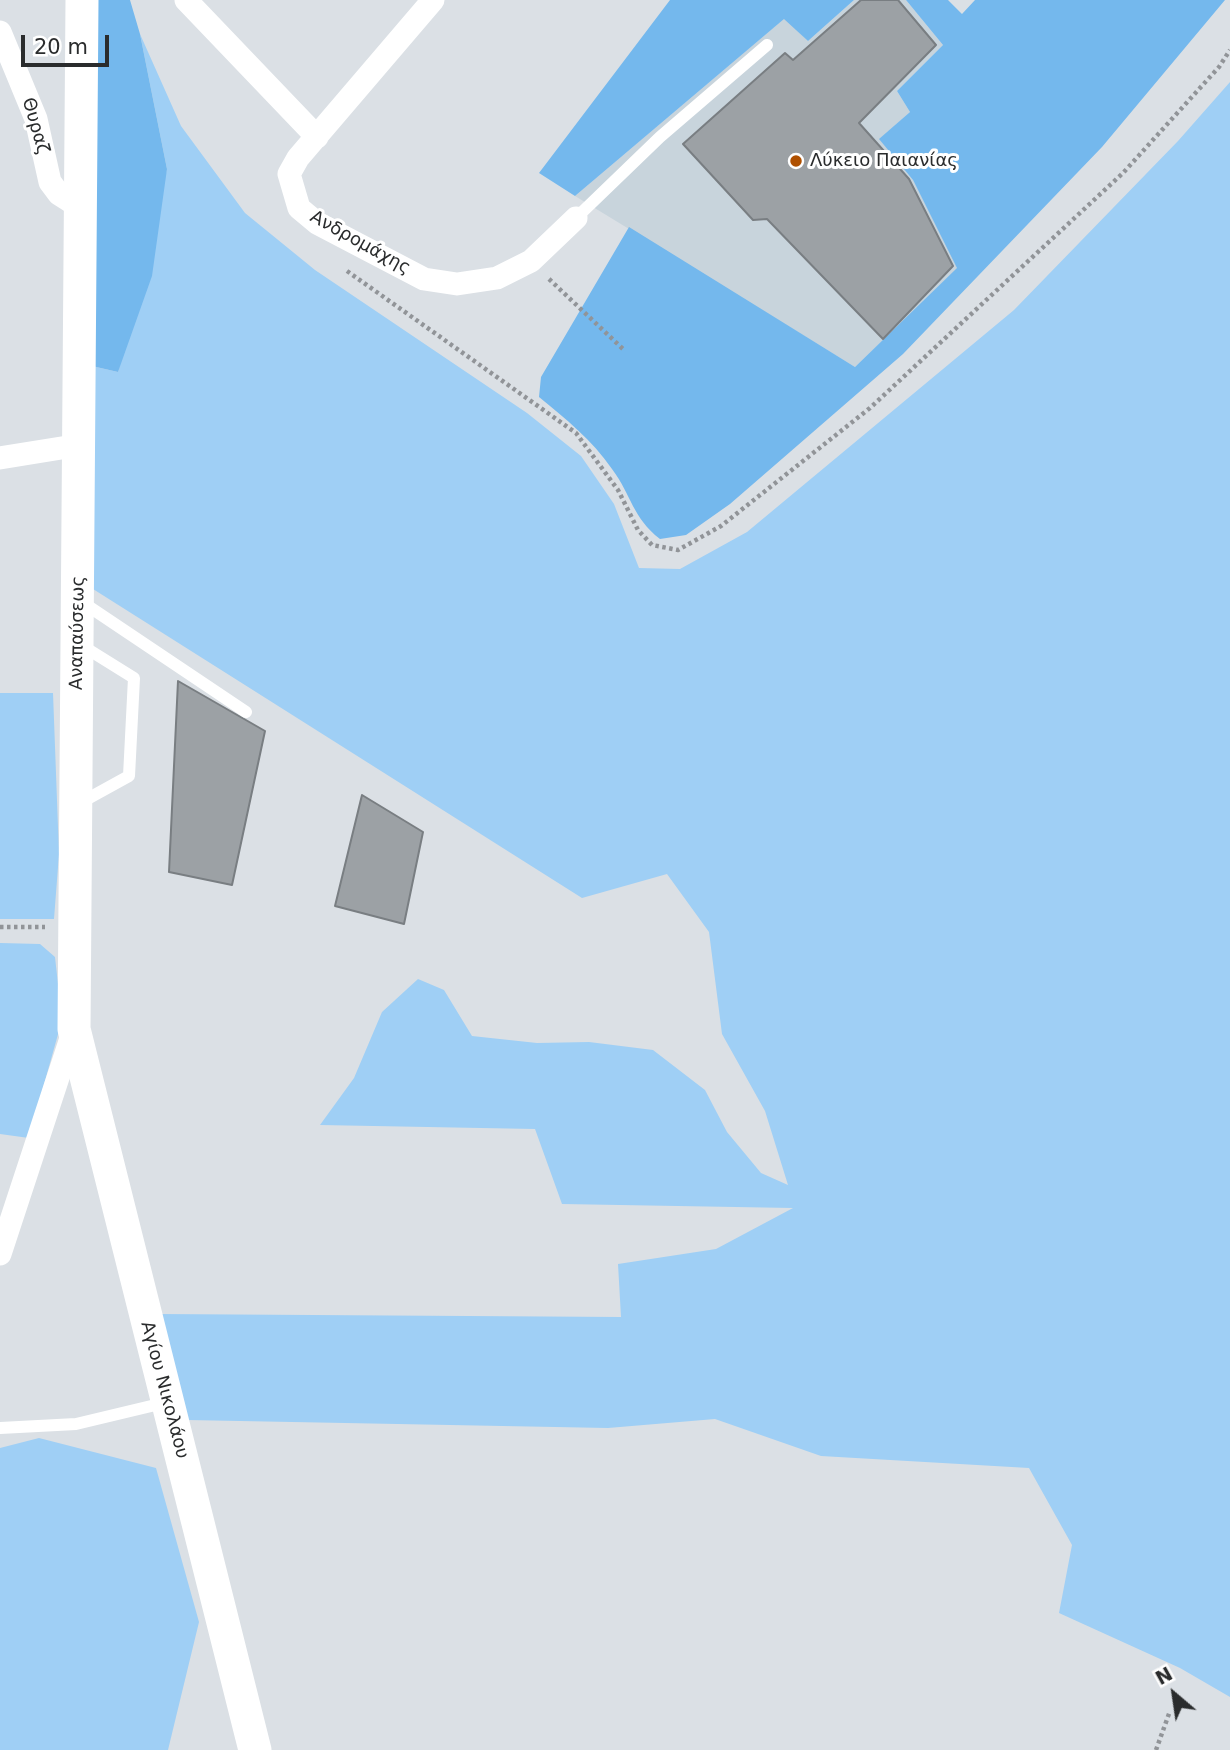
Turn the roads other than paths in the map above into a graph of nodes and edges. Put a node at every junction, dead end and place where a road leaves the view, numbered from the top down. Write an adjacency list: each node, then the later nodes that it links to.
1 (82, 0): 7 (street, Αναπαύσεως)
2 (186, 0): 6 (street)
3 (433, 0): 6 (street, Ανδρομάχης)
4 (0, 32): 7 (street, Θυραζ)
5 (767, 45): 8 (lane)
6 (317, 137): 8 (street, Ανδρομάχης)
7 (81, 208): 9 (street, Αναπαύσεως)
8 (576, 218)
9 (80, 445): 10 (street); 11 (street, Αναπαύσεως)
10 (0, 458)
11 (79, 600): 12 (street, Αναπαύσεως); 13 (lane)
12 (78, 643): 14 (street, Αναπαύσεως); 14 (lane)
13 (246, 712)
14 (76, 805): 15 (street, Αναπαύσεως)
15 (74, 1029): 16 (street, Αναπαύσεως); 17 (street, Αγίου Νικολάου)
16 (0, 1254)
17 (168, 1402): 18 (lane); 19 (street, Αγίου Νικολάου)
18 (0, 1428)
19 (255, 1750)

